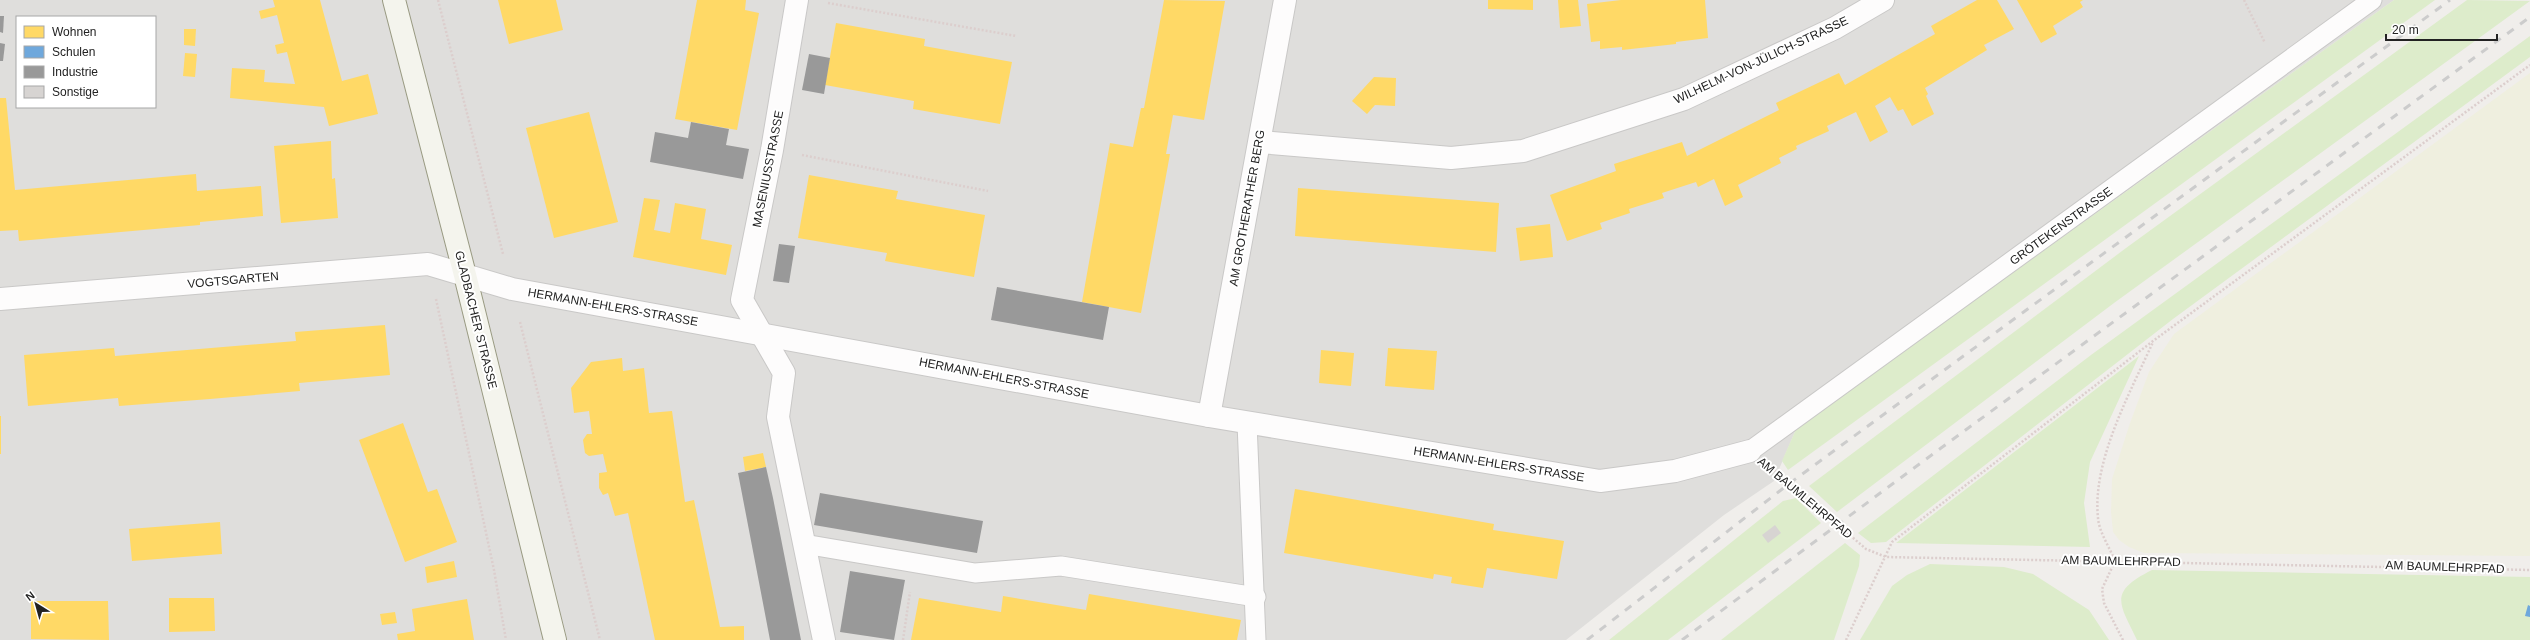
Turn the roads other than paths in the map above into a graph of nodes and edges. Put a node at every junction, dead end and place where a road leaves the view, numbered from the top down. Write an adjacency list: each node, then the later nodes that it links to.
1 (394, 0): 7 (street, GLADBACHER STRASSE)
2 (797, 0): 9 (street, MASENIUSSTRASSE)
3 (1284, 0): 6 (street, AM GROTHERATHER BERG)
4 (1882, 0): 6 (street, WILHELM-VON-JÜLICH-STRASSE)
5 (2372, 0): 12 (lane, GRÖTEKENSTRASSE)
6 (1260, 142): 10 (street, AM GROTHERATHER BERG)
7 (466, 275): 8 (street, VOGTSGARTEN); 9 (street, HERMANN-EHLERS-STRASSE); 15 (street, GLADBACHER STRASSE)
8 (0, 299)
9 (761, 333): 10 (street, HERMANN-EHLERS-STRASSE); 13 (street)
10 (1209, 416): 11 (street, HERMANN-EHLERS-STRASSE)
11 (1247, 423): 12 (street, HERMANN-EHLERS-STRASSE); 14 (lane)
12 (1750, 451)
13 (804, 544): 14 (lane); 16 (street)
14 (1256, 597): 17 (lane)
15 (555, 640)
16 (824, 640)
17 (1256, 640)

